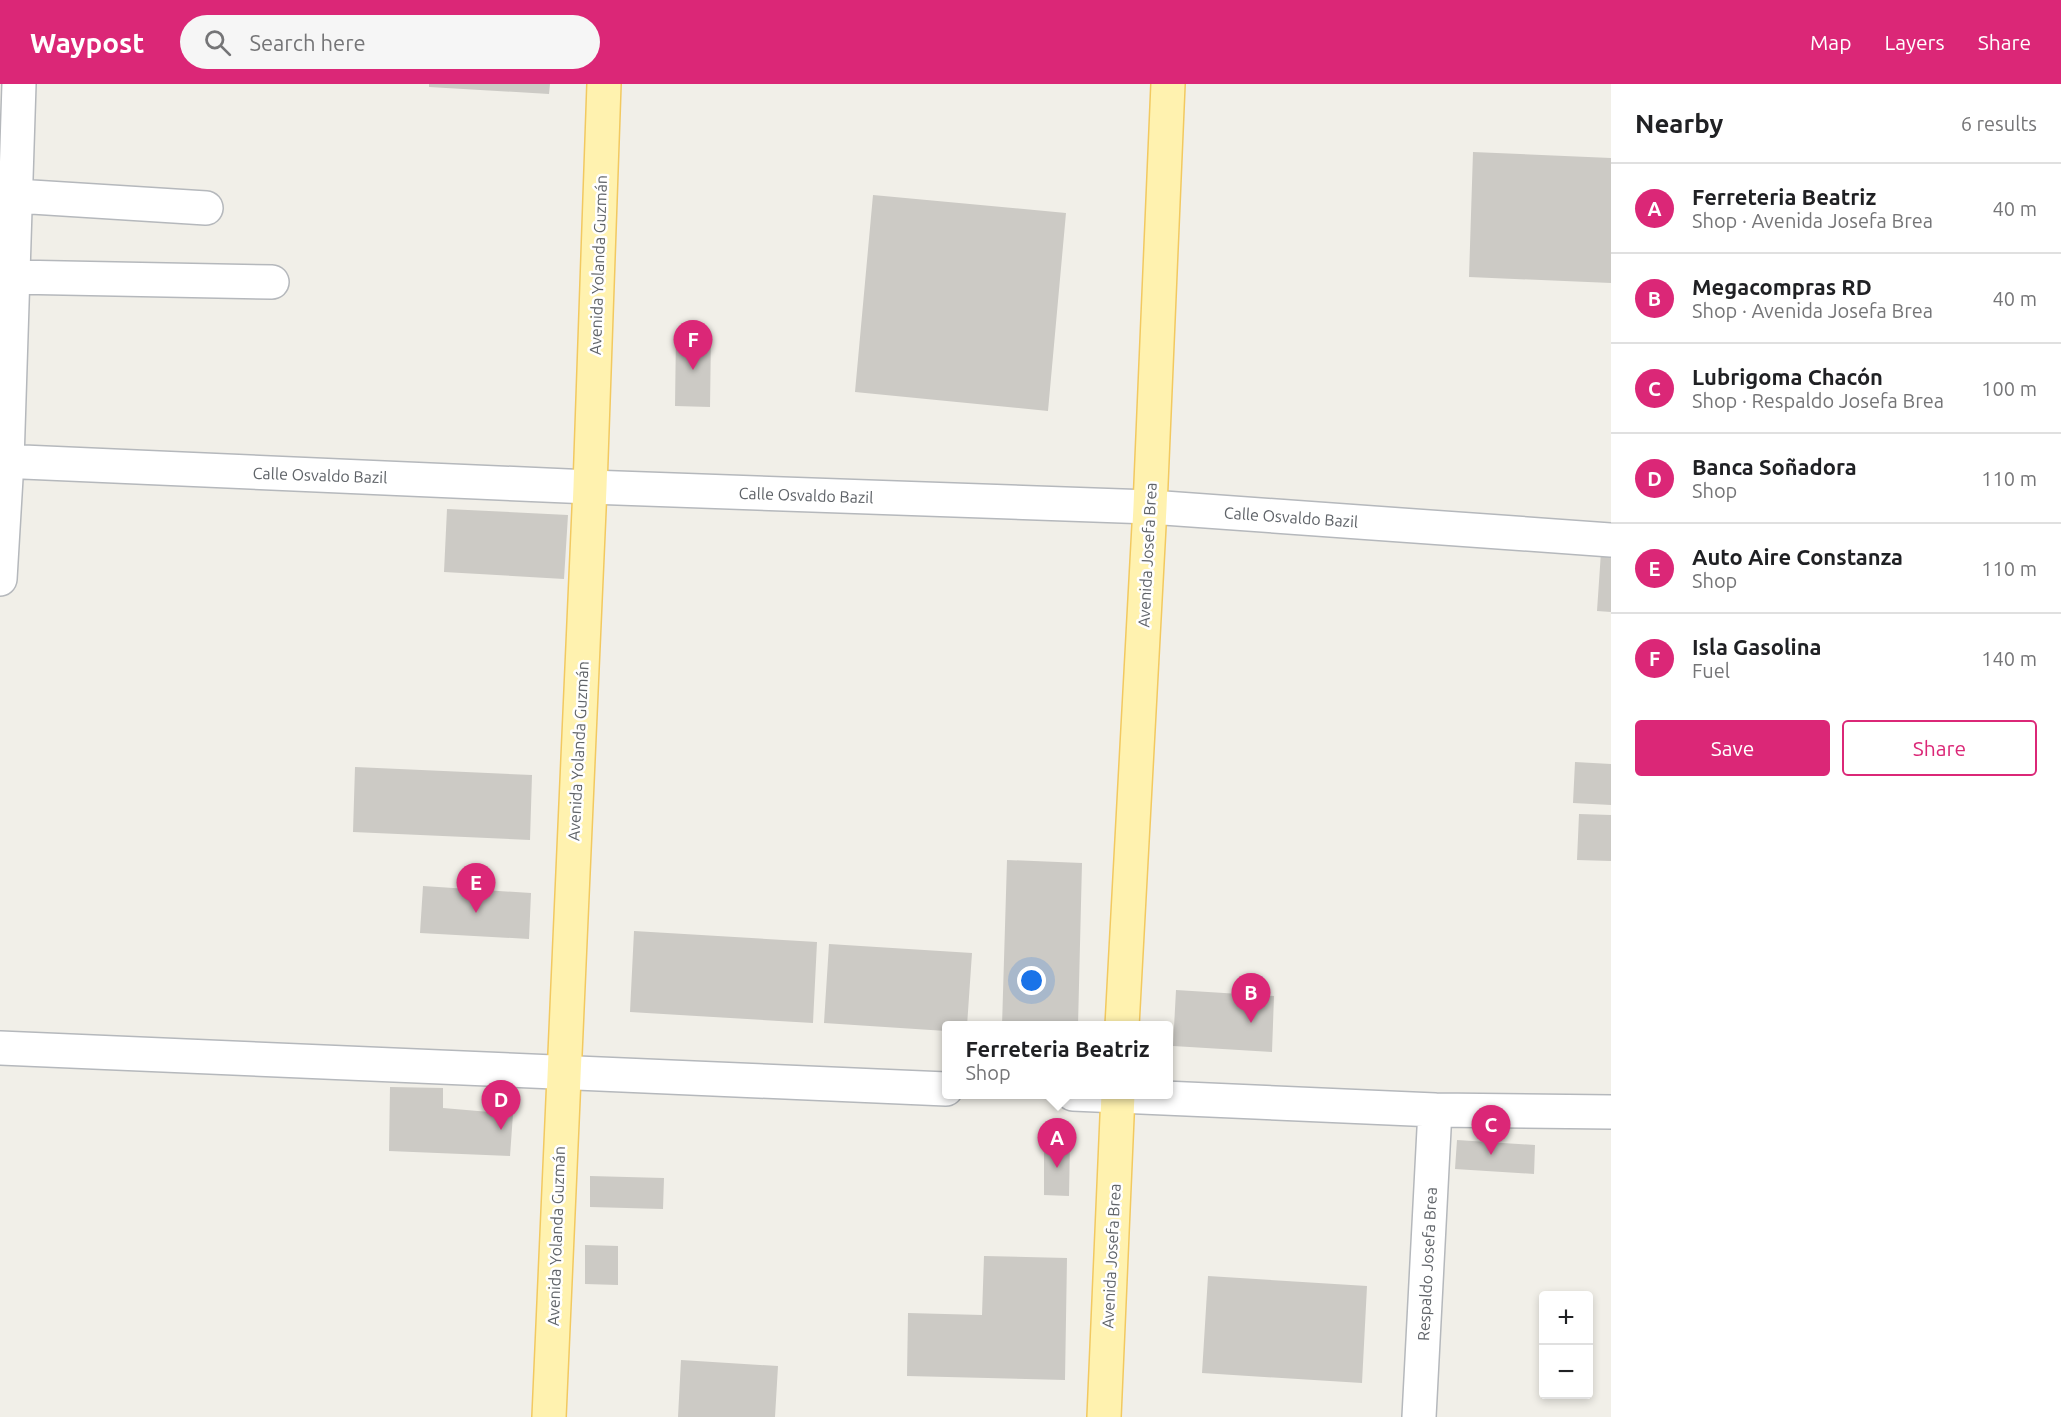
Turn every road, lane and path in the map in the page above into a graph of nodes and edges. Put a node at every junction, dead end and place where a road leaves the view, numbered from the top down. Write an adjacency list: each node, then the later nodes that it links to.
1 (19, 84): 4 (street)
2 (604, 84): 9 (main road, Avenida Yolanda Guzmán)
3 (1168, 84): 10 (main road, Avenida Josefa Brea)
4 (16, 196): 5 (street); 6 (street)
5 (206, 208)
6 (13, 277): 7 (street); 8 (street)
7 (272, 282)
8 (3, 461): 9 (street, Calle Osvaldo Bazil); 12 (street)
9 (590, 487): 10 (street, Calle Osvaldo Bazil); 15 (main road, Avenida Yolanda Guzmán)
10 (1150, 507): 11 (street, Calle Osvaldo Bazil); 13 (main road, Avenida Josefa Brea)
11 (1611, 540)
12 (0, 579)
13 (1122, 1021)
14 (0, 1048): 15 (street)
15 (562, 1073): 16 (street); 21 (main road, Avenida Yolanda Guzmán)
16 (942, 1089)
17 (1173, 1098): 19 (street)
18 (1118, 1099): 22 (main road, Avenida Josefa Brea)
19 (1435, 1110): 20 (street); 23 (street, Respaldo Josefa Brea)
20 (1611, 1112)
21 (549, 1417)
22 (1104, 1417)
23 (1419, 1417)

